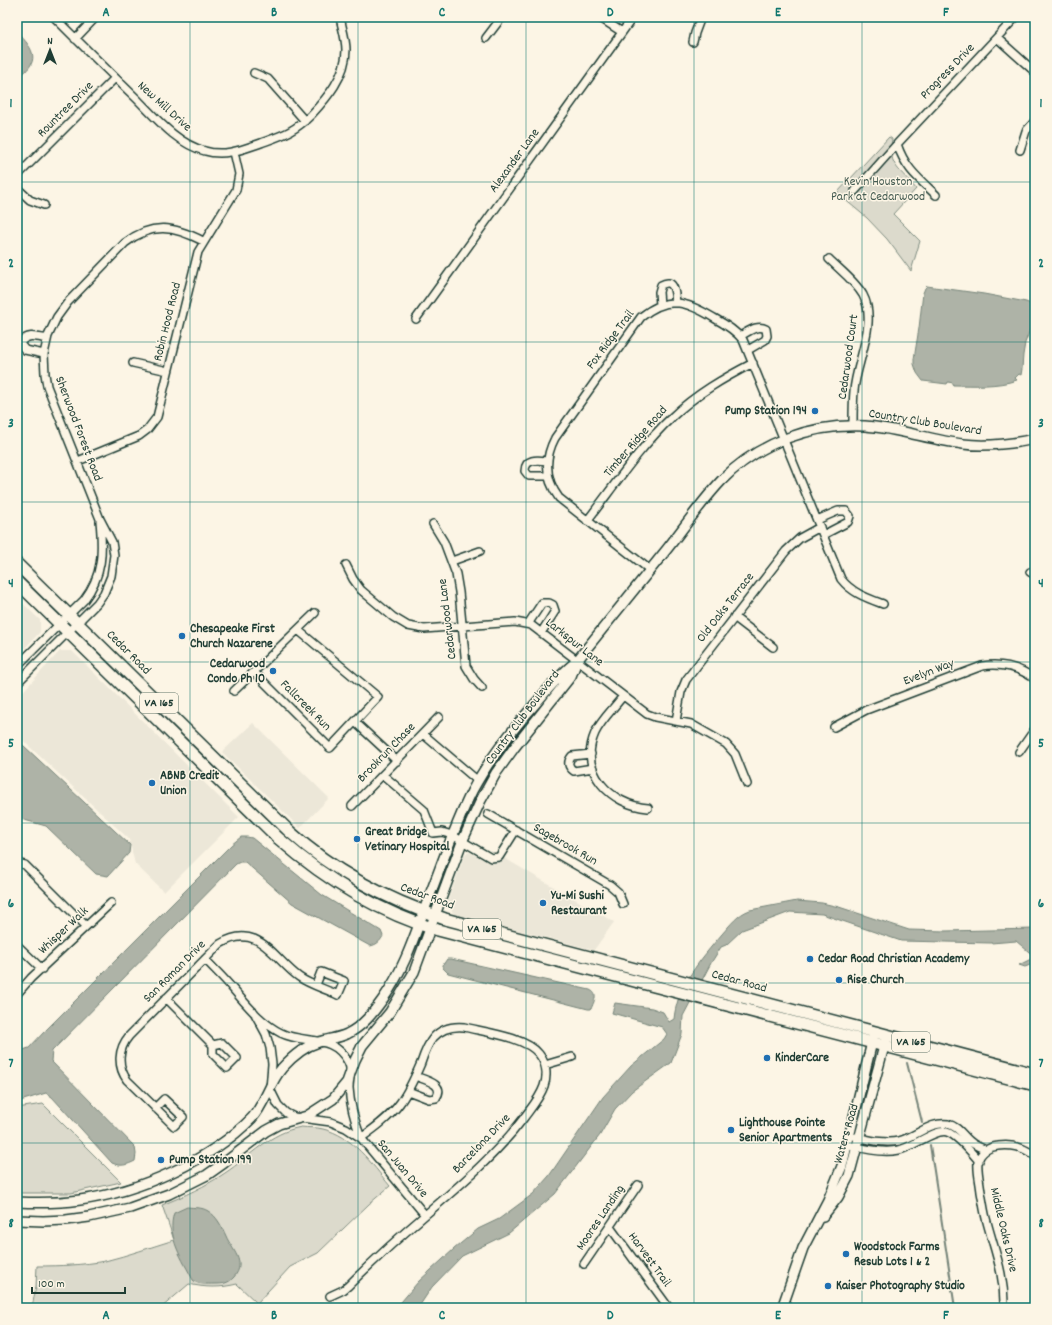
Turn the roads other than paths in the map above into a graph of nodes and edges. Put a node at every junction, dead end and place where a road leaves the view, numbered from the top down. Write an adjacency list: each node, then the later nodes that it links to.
1 (54, 17): 10 (street, New Mill Drive)
2 (96, 17): 10 (street)
3 (340, 17): 17 (street, New Mill Drive)
4 (502, 17): 11 (street)
5 (599, 17): 9 (street)
6 (633, 17): 9 (street, Alexander Lane)
7 (701, 17): 13 (street)
8 (1016, 17): 12 (street, Progress Drive)
9 (622, 32): 31 (street, Alexander Lane)
10 (75, 38): 16 (street, New Mill Drive)
11 (486, 38)
12 (997, 38): 14 (street); 19 (street, Progress Drive)
13 (693, 42)
14 (1035, 72)
15 (254, 73): 17 (street)
16 (115, 78): 21 (street, New Mill Drive); 22 (street, Rountree Drive)
17 (305, 121): 21 (street, New Mill Drive)
18 (1035, 121): 20 (street)
19 (897, 144): 24 (street, Progress Drive); 25 (street)
20 (1020, 150)
21 (234, 152): 27 (street, Robin Hood Road)
22 (17, 176)
23 (17, 188): 26 (street)
24 (855, 191)
25 (936, 195)
26 (44, 205)
27 (203, 241): 33 (street, Sherwood Forest Road); 38 (street, Robin Hood Road)
28 (829, 259): 39 (street, Cedarwood Court)
29 (676, 303): 30 (street, Fox Ridge Trail); 30 (street); 32 (street, Fox Ridge Trail)
30 (660, 305): 43 (street, Fox Ridge Trail)
31 (416, 319)
32 (740, 336): 34 (street, Fox Ridge Trail); 34 (street)
33 (47, 339): 35 (street, Sherwood Forest Road); 35 (street)
34 (748, 350): 37 (street, Fox Ridge Trail)
35 (44, 354): 42 (street, Sherwood Forest Road)
36 (133, 363): 38 (street)
37 (753, 363): 40 (street, Fox Ridge Trail); 46 (street, Timber Ridge Road)
38 (168, 371): 42 (street, Robin Hood Road)
39 (853, 425): 40 (street, Country Club Boulevard); 41 (street, Country Club Boulevard)
40 (784, 439): 47 (street, Fox Ridge Trail); 54 (street, Country Club Boulevard)
41 (1035, 439)
42 (78, 461): 45 (street, Sherwood Forest Road)
43 (547, 461): 44 (street, Fox Ridge Trail); 44 (street)
44 (548, 476): 46 (street, Fox Ridge Trail)
45 (100, 519): 58 (street, Sherwood Forest Road); 60 (street, Sherwood Forest Road)
46 (587, 521): 54 (street, Fox Ridge Trail)
47 (818, 523): 49 (street, Fox Ridge Trail); 49 (street, Old Oaks Terrace); 59 (street, Old Oaks Terrace)
48 (433, 524): 51 (street, Cedarwood Lane)
49 (823, 535): 56 (street, Fox Ridge Trail)
50 (480, 551): 51 (street)
51 (452, 560): 63 (street, Cedarwood Lane)
52 (17, 564): 58 (main road, Cedar Road / VA 165)
53 (346, 565): 63 (street, Larkspur Lane)
54 (650, 570): 68 (street, Country Club Boulevard)
55 (17, 582): 61 (main road, Cedar Road / VA 165)
56 (883, 604)
57 (315, 613): 64 (street)
58 (69, 615): 60 (main road, Cedar Road / VA 165); 61 (street, Sherwood Forest Road)
59 (734, 618): 67 (street); 77 (street, Old Oaks Terrace)
60 (77, 623): 65 (street, Sherwood Forest Road); 97 (main road, Cedar Road / VA 165)
61 (59, 624): 65 (main road, Cedar Road / VA 165); 69 (street, Sherwood Forest Road)
62 (528, 624): 63 (street, Larkspur Lane); 66 (street, Larkspur Lane); 66 (street)
63 (462, 626): 73 (street, Cedarwood Lane)
64 (298, 630): 70 (street); 78 (street, Fallcreek Run)
65 (68, 632): 72 (street, Sherwood Forest Road); 99 (main road, Cedar Road / VA 165)
66 (541, 633): 68 (street, Larkspur Lane)
67 (773, 647)
68 (577, 661): 75 (street, Larkspur Lane); 87 (street, Country Club Boulevard); 93 (street, Country Club Boulevard)
69 (17, 666)
70 (254, 672): 74 (street); 78 (street, Fallcreek Run)
71 (1035, 679): 79 (street, Evelyn Way)
72 (17, 683)
73 (482, 688)
74 (234, 691)
75 (623, 696): 77 (street, Larkspur Lane); 83 (street)
76 (439, 717): 81 (street, Brookrun Chase)
77 (676, 721): 88 (street, Larkspur Lane)
78 (355, 722): 84 (street)
79 (834, 728)
80 (1035, 729): 82 (street)
81 (423, 734): 84 (street, Brookrun Chase); 87 (street)
82 (1019, 752)
83 (591, 754): 85 (street); 85 (street)
84 (397, 761): 86 (street, Brookrun Chase)
85 (592, 768): 90 (street)
86 (383, 775): 89 (street, Brookrun Chase); 93 (street)
87 (478, 781): 93 (street, Country Club Boulevard)
88 (747, 784)
89 (352, 806)
90 (648, 808)
91 (488, 814): 92 (street, Sagebrook Run)
92 (516, 830): 93 (street); 96 (street, Sagebrook Run)
93 (457, 839): 97 (street, Country Club Boulevard); 98 (street, Country Club Boulevard)
94 (17, 863): 100 (street)
95 (111, 903): 100 (street, Whisper Walk)
96 (623, 904)
97 (423, 912): 98 (main road, Cedar Road / VA 165); 99 (street, Country Club Boulevard)
98 (435, 916): 101 (street, Country Club Boulevard); 109 (main road, Cedar Road / VA 165)
99 (419, 924): 101 (main road, Cedar Road / VA 165); 110 (street, Country Club Boulevard)
100 (86, 926): 104 (street, Whisper Walk)
101 (430, 928): 109 (main road, Cedar Road / VA 165); 115 (street, Country Club Boulevard)
102 (17, 945): 104 (street)
103 (205, 959): 105 (street, San Roman Drive); 107 (street, San Roman Drive); 108 (street)
104 (42, 969): 106 (street, Whisper Walk)
105 (316, 985)
106 (17, 994)
107 (166, 998): 112 (street); 121 (street, San Roman Drive)
108 (254, 1012): 110 (street); 119 (street)
109 (873, 1038): 111 (main road, Cedar Road / VA 165); 123 (street, Waters Road)
110 (323, 1041): 115 (street); 119 (street, Country Club Boulevard)
111 (886, 1041): 116 (main road, Cedar Road / VA 165); 118 (main road, Cedar Road / VA 165); 125 (street, Waters Road)
112 (213, 1045)
113 (572, 1057): 114 (street)
114 (545, 1064): 117 (street); 133 (street, Barcelona Drive)
115 (351, 1072): 122 (street, Country Club Boulevard); 124 (street, San Juan Drive)
116 (1035, 1074)
117 (415, 1076): 120 (street); 120 (street)
118 (1035, 1085)
119 (270, 1089): 122 (street, San Juan Drive); 132 (street, Country Club Boulevard)
120 (408, 1091): 124 (street)
121 (155, 1108)
122 (301, 1118): 124 (street, San Juan Drive); 134 (street, Country Club Boulevard)
123 (850, 1135): 125 (street); 126 (street, Waters Road)
124 (362, 1138): 133 (street, San Juan Drive)
125 (860, 1138): 127 (street, Waters Road); 128 (street)
126 (847, 1145): 127 (street); 136 (street, Waters Road)
127 (858, 1147): 130 (street); 136 (street, Waters Road)
128 (986, 1150): 129 (street); 130 (street)
129 (1035, 1156)
130 (978, 1162): 141 (street, Middle Oaks Drive)
131 (638, 1185): 135 (street, Moores Landing)
132 (17, 1202)
133 (425, 1215): 138 (street, Barcelona Drive)
134 (17, 1220)
135 (610, 1227): 137 (street, Moores Landing); 139 (street, Harvest Trail)
136 (812, 1229): 140 (street, Waters Road)
137 (584, 1264)
138 (330, 1296)
139 (669, 1308)
140 (782, 1308)
141 (1004, 1308)

